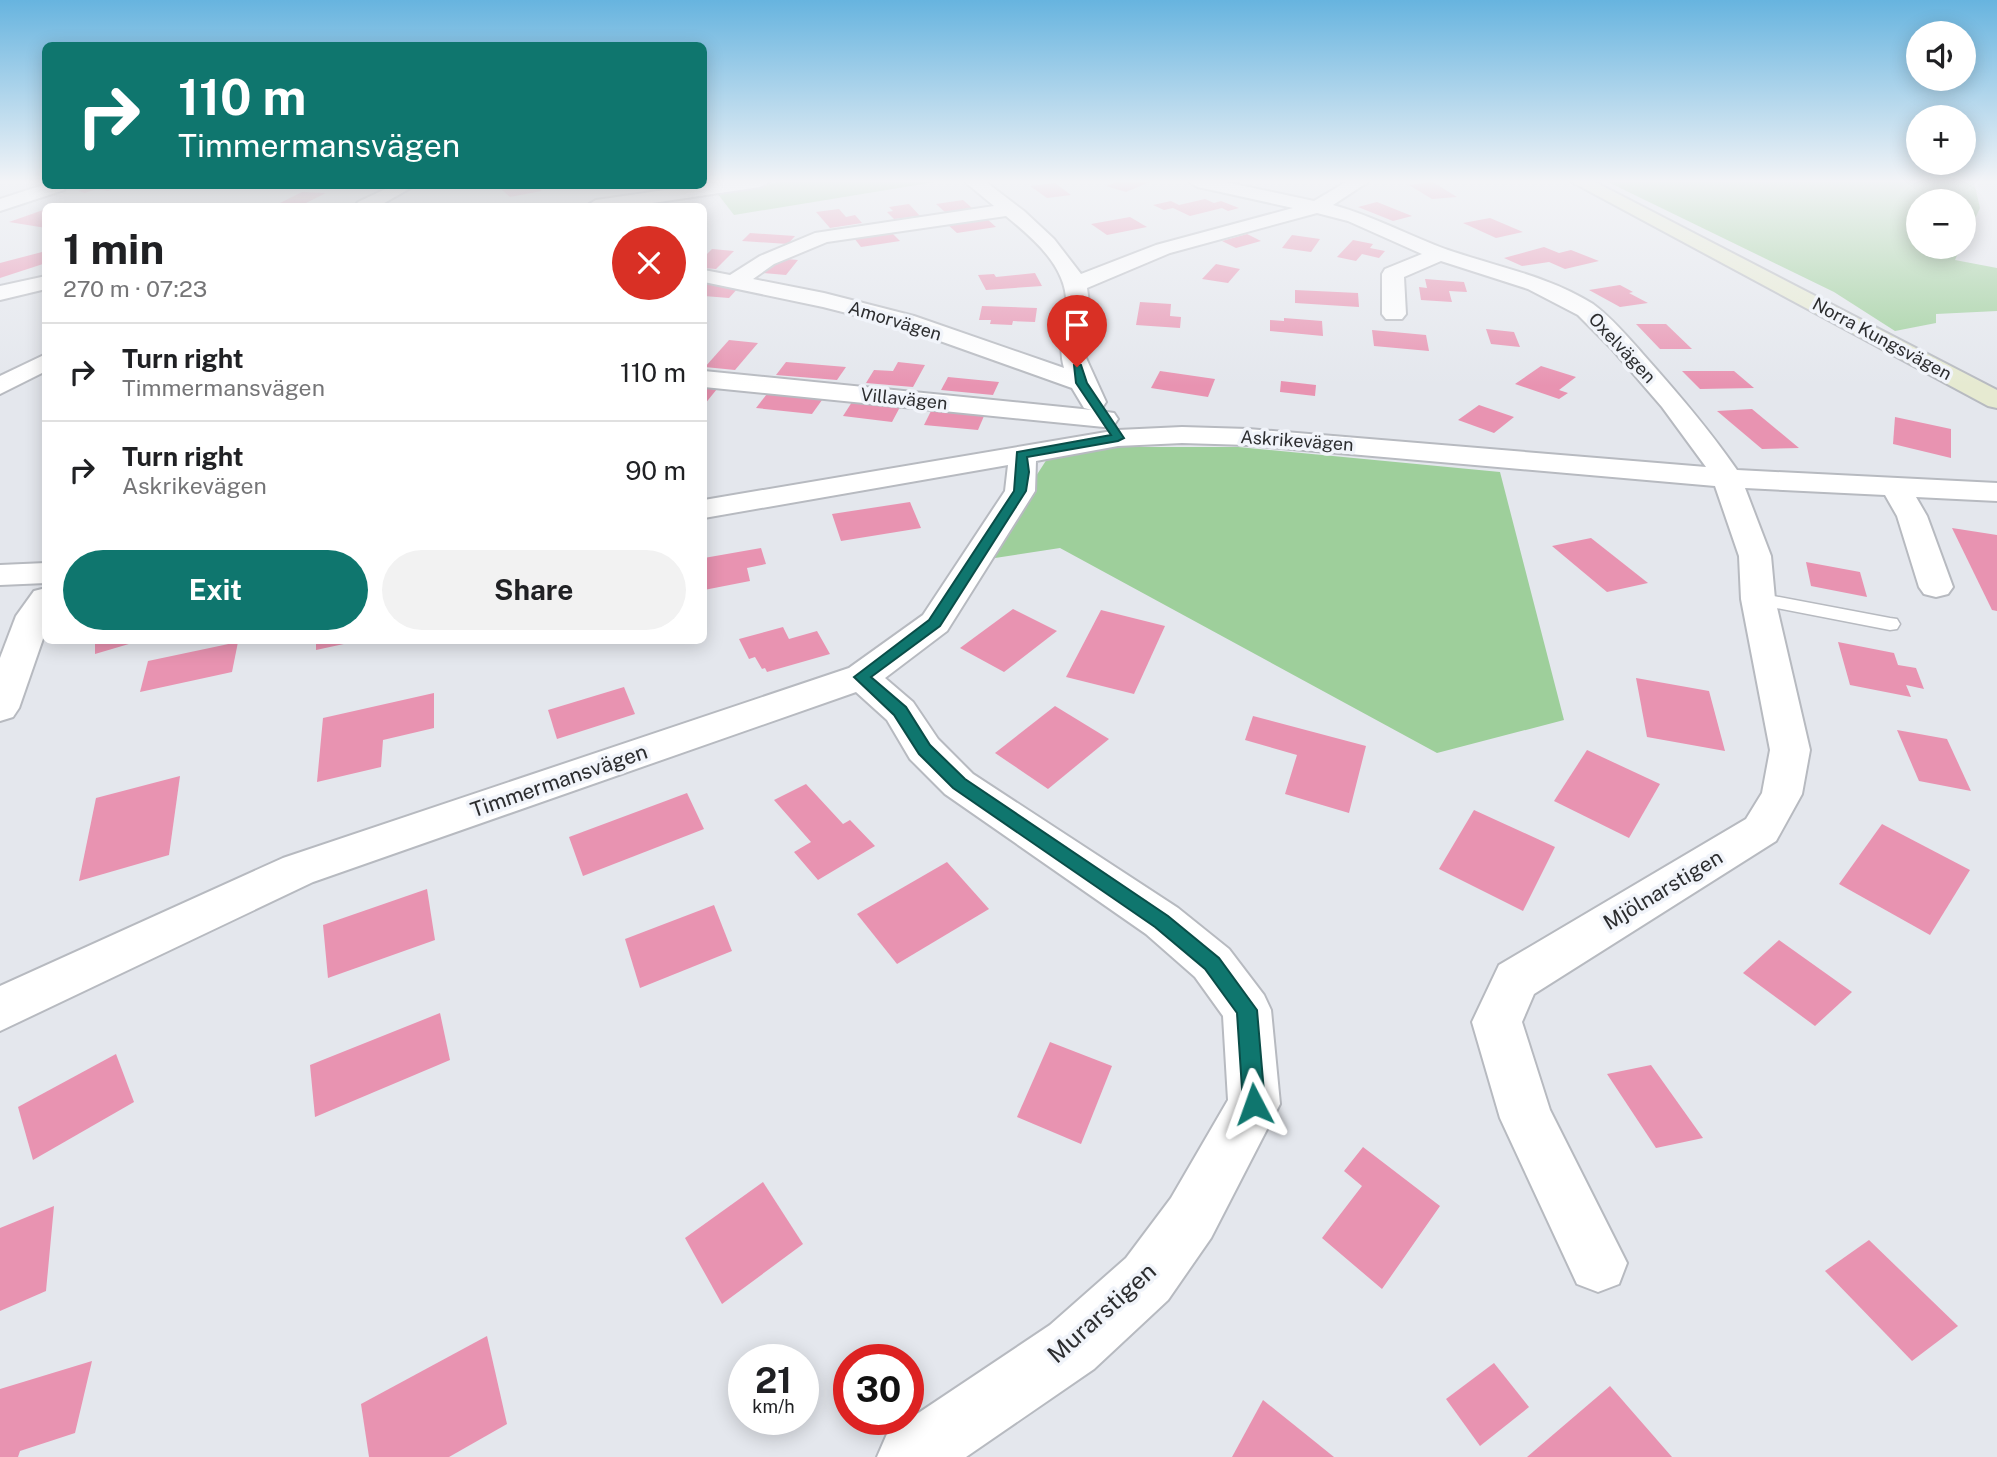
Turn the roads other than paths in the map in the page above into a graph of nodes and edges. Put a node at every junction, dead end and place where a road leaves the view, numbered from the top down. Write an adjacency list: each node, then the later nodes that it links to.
1 (788, 250): 8 (street)
2 (1053, 250): 10 (street)
3 (1160, 250): 10 (street)
4 (1431, 250): 6 (street, Oxelvägen)
5 (1711, 250): 17 (main road, Norra Kungsvägen)
6 (1440, 254): 12 (street); 20 (street, Oxelvägen)
7 (707, 276): 8 (street, Amorvägen)
8 (735, 281): 15 (street, Amorvägen)
9 (42, 283): 11 (street)
10 (1076, 285): 15 (street)
11 (0, 293)
12 (1394, 314)
13 (42, 363): 16 (street)
14 (707, 379): 18 (street, Villavägen)
15 (1082, 383): 18 (street)
16 (0, 386)
17 (1997, 400)
18 (1111, 428): 19 (street, Askrikevägen); 20 (street, Askrikevägen)
19 (1021, 455): 23 (street, Askrikevägen); 30 (street, Timmermansvägen)
20 (1728, 478): 21 (street, Askrikevägen); 27 (street, Mjölnarstigen)
21 (1895, 486): 22 (street, Askrikevägen); 26 (street)
22 (1997, 492)
23 (707, 508)
24 (42, 573): 25 (street)
25 (0, 575)
26 (1936, 587)
27 (1758, 599): 29 (lane); 33 (street, Mjölnarstigen)
28 (42, 603): 31 (street)
29 (1890, 624)
30 (862, 677): 32 (street, Timmermansvägen); 34 (street, Murarstigen)
31 (0, 708)
32 (0, 1009)
33 (1598, 1263)
34 (910, 1457)

